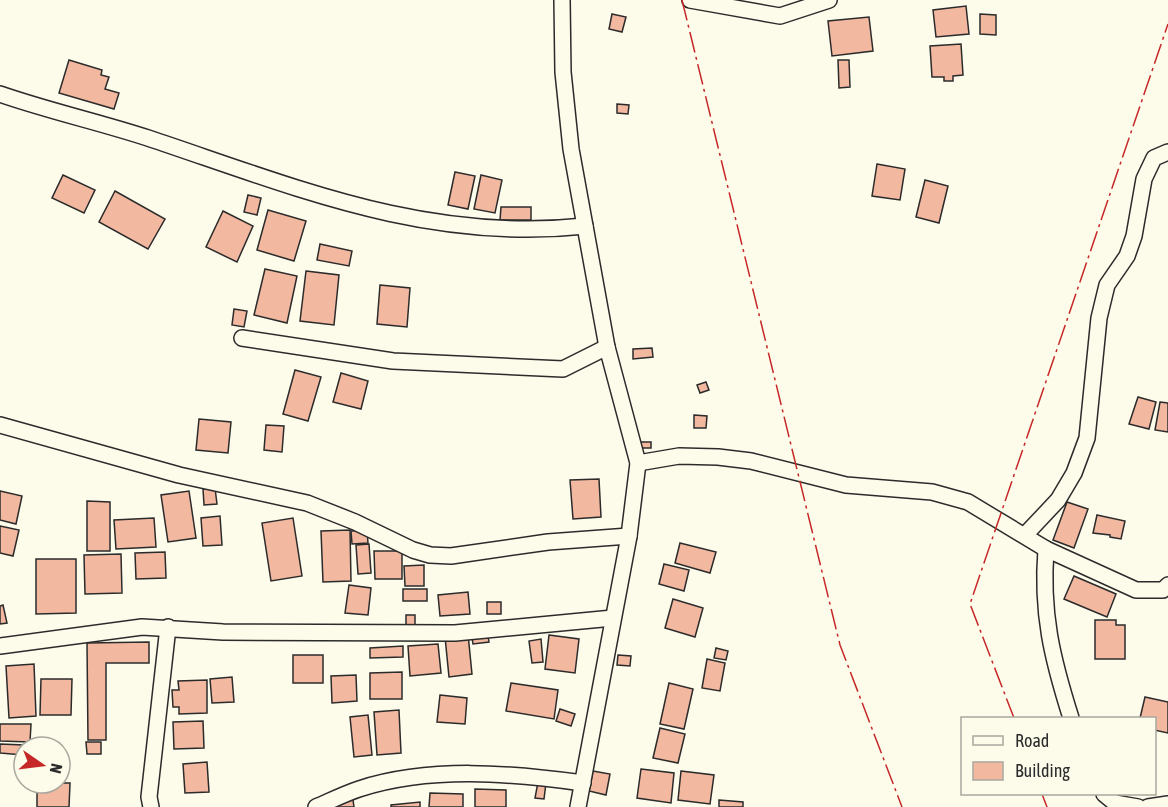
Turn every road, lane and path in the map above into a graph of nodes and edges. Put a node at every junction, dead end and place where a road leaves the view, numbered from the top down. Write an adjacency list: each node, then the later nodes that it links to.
1 (562, 0): 6 (street)
2 (690, 0): 3 (street)
3 (829, 0)
4 (0, 94): 6 (street)
5 (1168, 152): 11 (street)
6 (585, 226): 8 (street)
7 (242, 338): 8 (street)
8 (607, 347): 10 (street)
9 (0, 425): 12 (street)
10 (639, 463): 11 (street); 12 (street)
11 (1025, 535): 13 (street)
12 (629, 536): 15 (street)
13 (1046, 549): 14 (street); 18 (street)
14 (1168, 585)
15 (613, 618): 16 (street); 19 (street)
16 (168, 627): 17 (street); 22 (street)
17 (0, 646)
18 (1071, 717)
19 (583, 783): 23 (street); 24 (street)
20 (1105, 795): 25 (street)
21 (1168, 804): 26 (street)
22 (151, 807)
23 (316, 807)
24 (578, 807)
25 (1138, 807)
26 (1148, 807)

